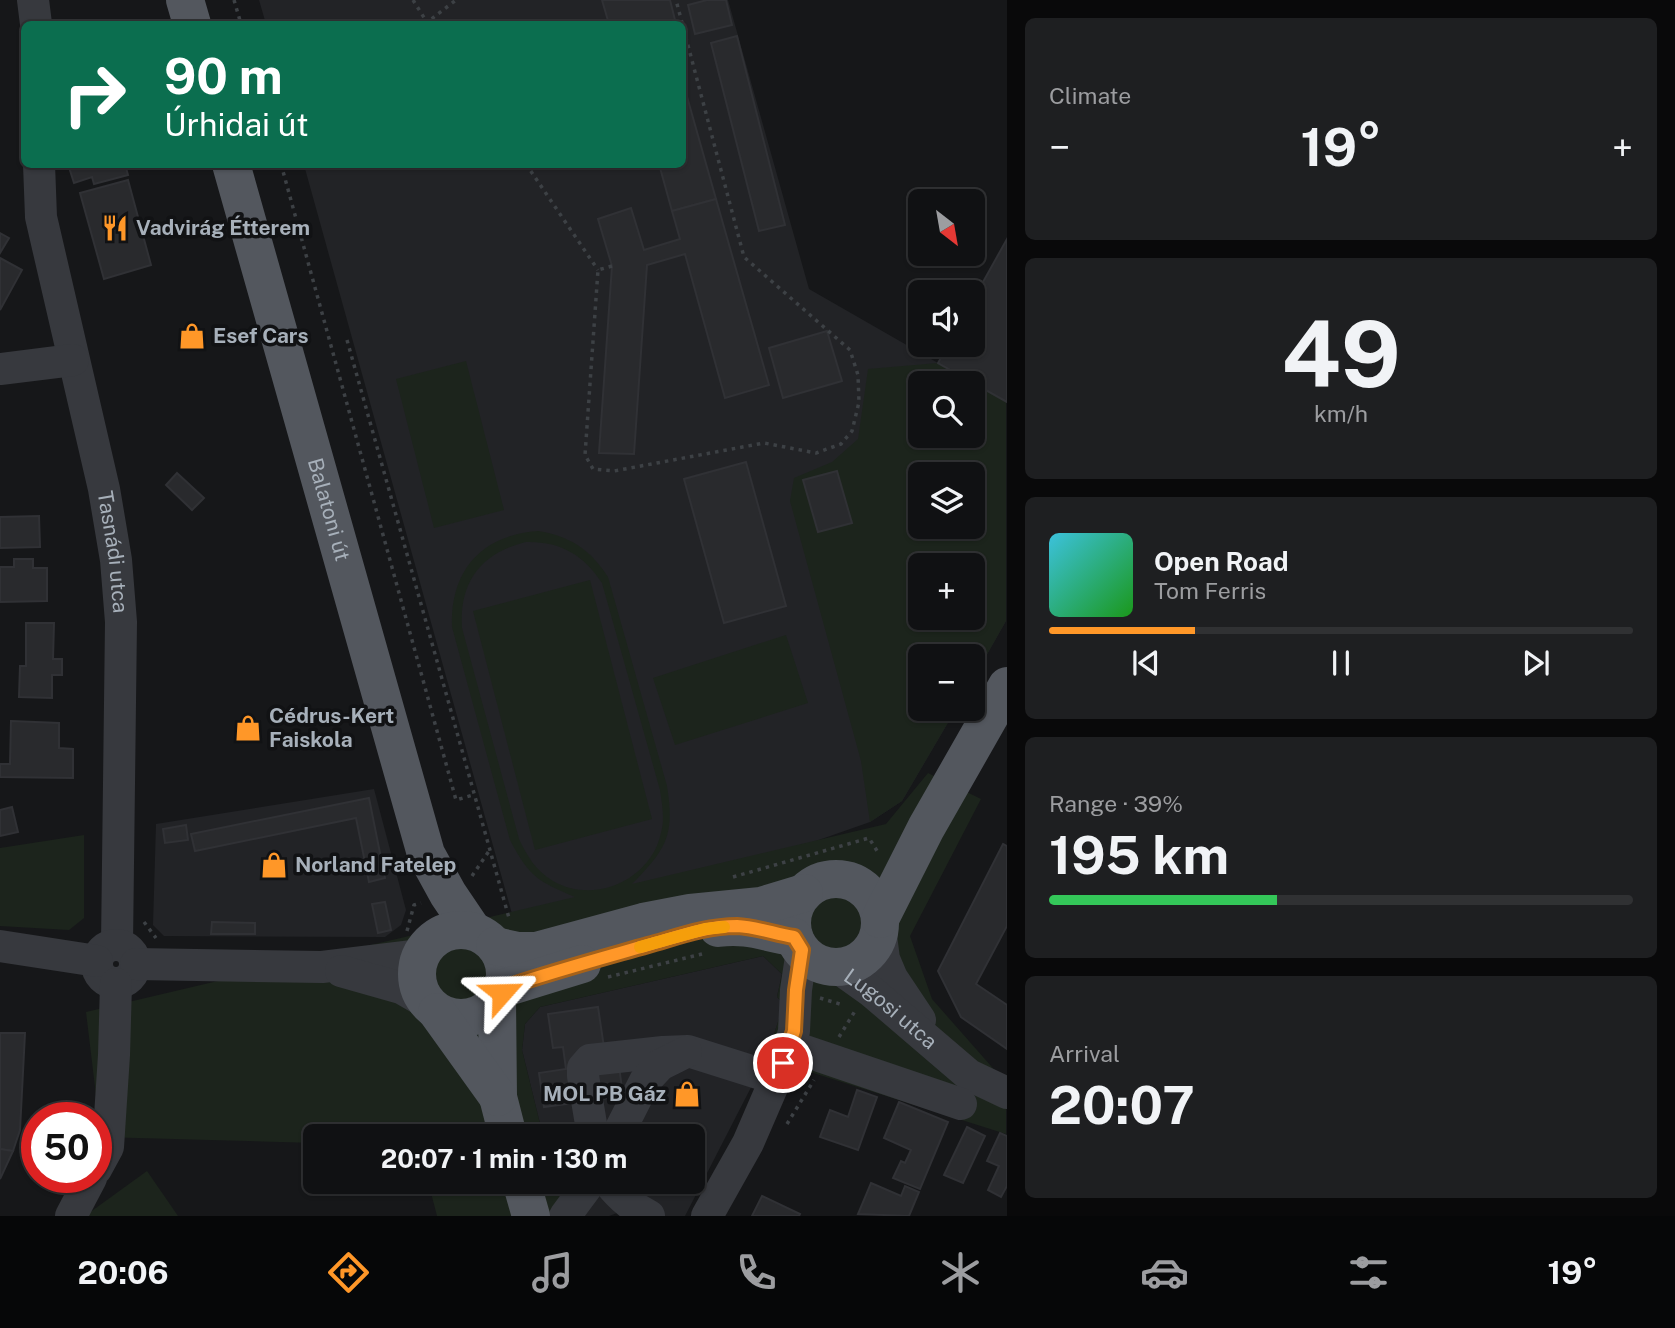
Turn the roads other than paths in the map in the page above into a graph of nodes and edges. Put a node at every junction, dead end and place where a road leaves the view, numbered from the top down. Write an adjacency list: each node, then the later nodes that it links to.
1 (33, 0): 3 (street)
2 (185, 0): 4 (main road)
3 (36, 21)
4 (191, 21)
5 (39, 168): 7 (street, Tasnádi utca)
6 (232, 168): 13 (main road, Balatoni út)
7 (73, 360): 8 (street); 19 (street, Tasnádi utca)
8 (0, 369)
9 (1006, 686): 10 (main road)
10 (926, 828): 11 (main road); 14 (main road)
11 (841, 879): 12 (main road); 14 (main road)
12 (804, 893): 15 (main road); 18 (main road)
13 (437, 897): 15 (main road, Balatoni út); 17 (main road, Balatoni út)
14 (880, 924): 18 (main road); 25 (street, Lugosi utca)
15 (493, 933): 17 (main road); 21 (main road)
16 (0, 946): 19 (street)
17 (416, 946): 20 (street); 22 (main road)
18 (816, 955): 21 (main road); 23 (street); 25 (street, Lugosi utca)
19 (117, 956): 20 (street); 29 (street, Tasnádi utca)
20 (322, 967): 22 (street)
21 (500, 994): 22 (main road); 28 (main road)
22 (431, 1008): 28 (main road)
23 (792, 1039): 26 (street); 30 (street)
24 (688, 1051): 26 (street); 32 (street); 33 (street)
25 (942, 1054): 27 (street, Lugosi utca)
26 (777, 1079): 42 (street)
27 (1006, 1093)
28 (498, 1097): 31 (main road)
29 (111, 1102)
30 (961, 1104)
31 (505, 1124)
32 (591, 1124)
33 (623, 1124)
34 (83, 1193): 38 (street)
35 (525, 1194): 39 (main road)
36 (581, 1194): 40 (street)
37 (618, 1194): 41 (street)
38 (71, 1216)
39 (531, 1216)
40 (565, 1216)
41 (649, 1216)
42 (707, 1216)

